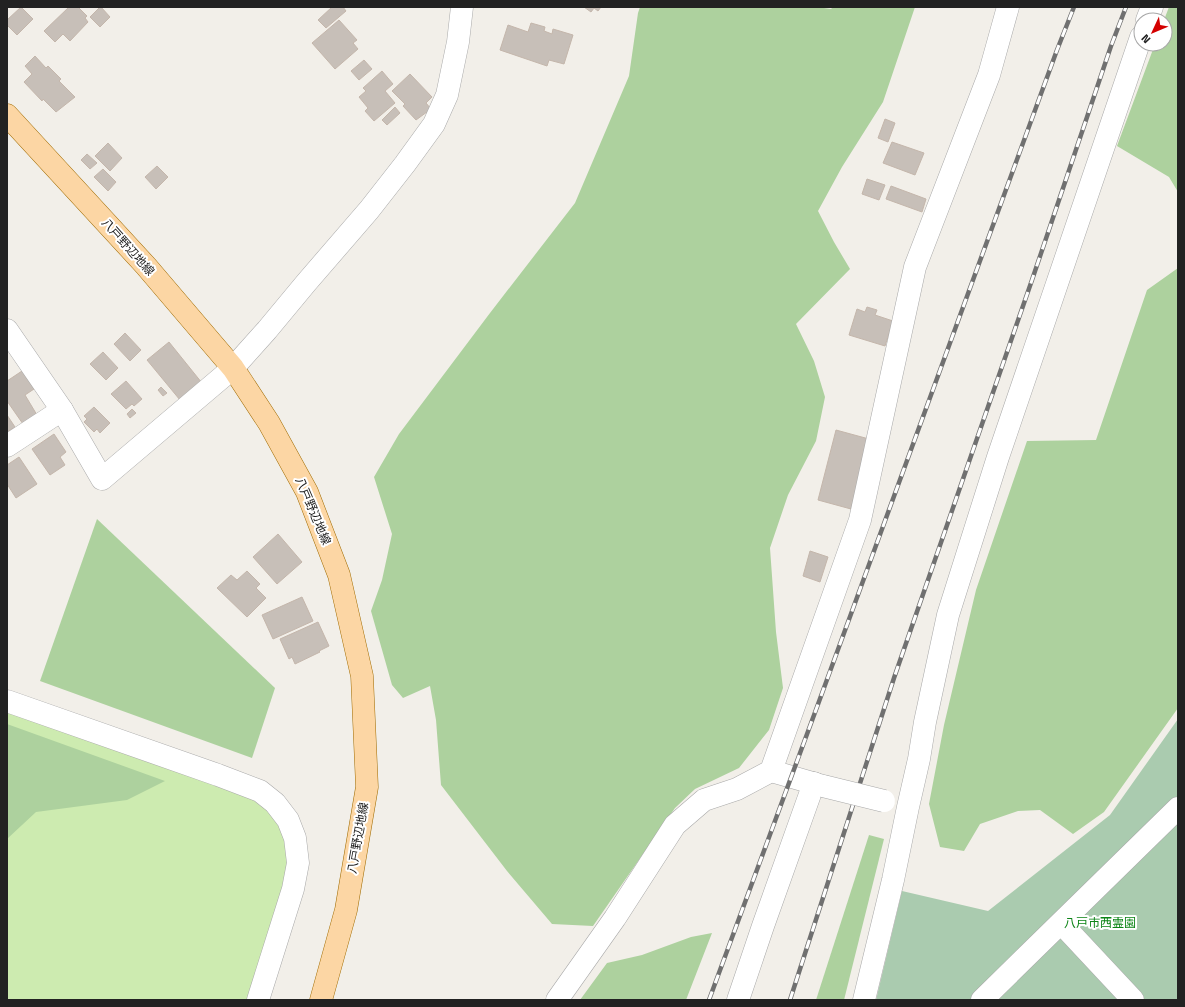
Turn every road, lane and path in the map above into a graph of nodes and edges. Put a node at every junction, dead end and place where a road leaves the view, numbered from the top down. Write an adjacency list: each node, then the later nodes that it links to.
1 (462, 7): 6 (street)
2 (1008, 7): 10 (street)
3 (1136, 52): 12 (street)
4 (7, 115): 6 (main road, 八戸野辺地線)
5 (7, 330): 7 (street)
6 (233, 368): 7 (street); 16 (main road, 八戸野辺地線)
7 (62, 410): 8 (street)
8 (7, 446)
9 (7, 701): 15 (street)
10 (771, 770): 11 (street); 17 (street)
11 (818, 784): 12 (street, bridge); 18 (street)
12 (908, 807): 19 (street)
13 (1178, 808): 14 (street)
14 (1061, 923): 20 (street); 21 (street)
15 (258, 1000)
16 (321, 1000)
17 (557, 1000)
18 (738, 1000)
19 (864, 1000)
20 (982, 1000)
21 (1133, 1000)

